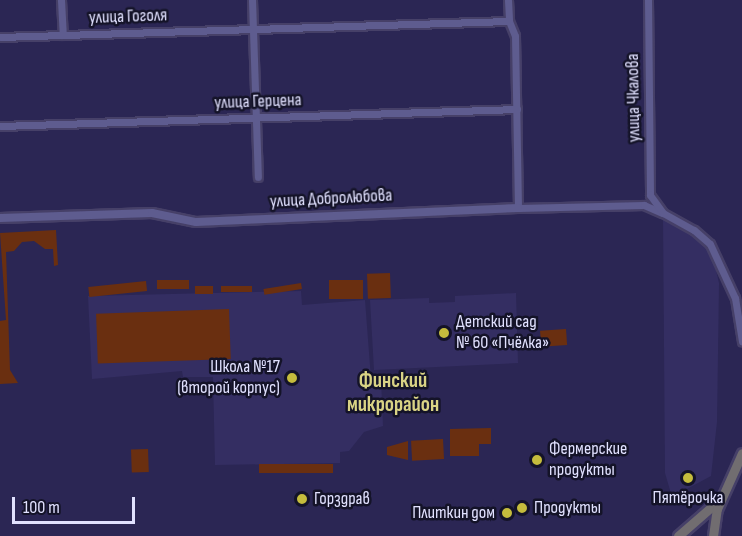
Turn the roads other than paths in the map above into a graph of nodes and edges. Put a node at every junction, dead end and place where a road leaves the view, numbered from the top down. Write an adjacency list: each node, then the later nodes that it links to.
1 (61, 0): 7 (street)
2 (252, 0): 6 (street)
3 (508, 0): 5 (street)
4 (648, 0): 14 (street, улица Чкалова)
5 (509, 21): 6 (street, улица Гоголя); 9 (street)
6 (253, 28): 7 (street, улица Гоголя); 10 (street)
7 (63, 35): 8 (street, улица Гоголя)
8 (0, 37)
9 (517, 109): 10 (street, улица Герцена); 13 (street)
10 (256, 117): 11 (street, улица Герцена); 12 (street)
11 (0, 126)
12 (258, 177)
13 (518, 208): 14 (street, улица Добролюбова); 15 (street, улица Добролюбова)
14 (663, 213): 16 (street)
15 (0, 218)
16 (742, 341)
17 (742, 453): 18 (main road)
18 (727, 486): 19 (main road); 21 (main road)
19 (698, 520): 20 (main road); 21 (main road)
20 (686, 533): 22 (main road)
21 (713, 533)
22 (678, 536)

